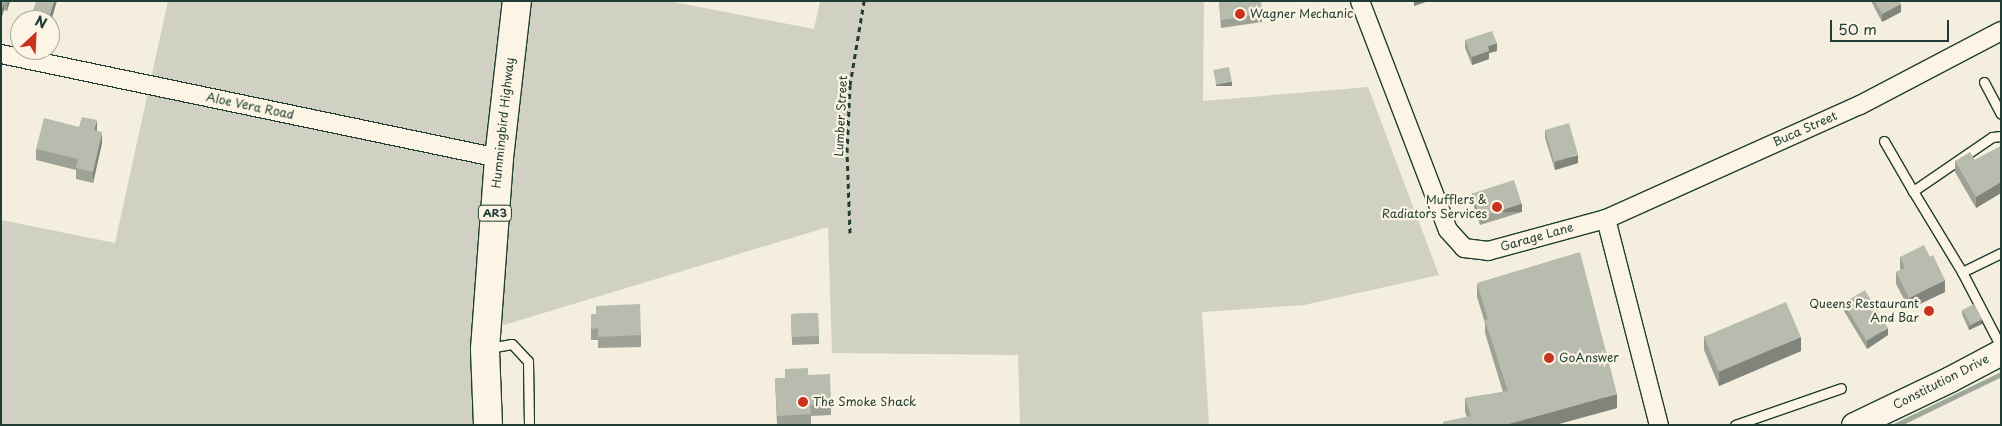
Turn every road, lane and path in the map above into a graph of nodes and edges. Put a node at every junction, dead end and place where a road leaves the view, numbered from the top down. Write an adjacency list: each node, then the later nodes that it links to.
1 (517, 1): 10 (main road, Hummingbird Highway / AR3)
2 (864, 1): 13 (path, Lumber Street)
3 (1360, 1): 12 (street, Garage Lane)
4 (2001, 31): 12 (street, Buca Street)
5 (1, 54): 10 (street, Aloe Vera Road)
6 (1984, 82): 7 (lane)
7 (2001, 114)
8 (2001, 136): 11 (lane)
9 (1884, 141): 11 (lane)
10 (499, 158): 17 (main road, Hummingbird Highway / AR3)
11 (1913, 191): 15 (lane)
12 (1606, 219): 22 (street)
13 (850, 233)
14 (2001, 253): 15 (lane)
15 (1962, 272): 16 (lane)
16 (2001, 348)
17 (485, 349): 20 (main road, Hummingbird Highway / AR3); 21 (lane)
18 (2001, 352): 24 (main road, Constitution Drive)
19 (1841, 388): 23 (lane)
20 (488, 425)
21 (529, 425)
22 (1659, 425)
23 (1735, 425)
24 (1854, 425)

